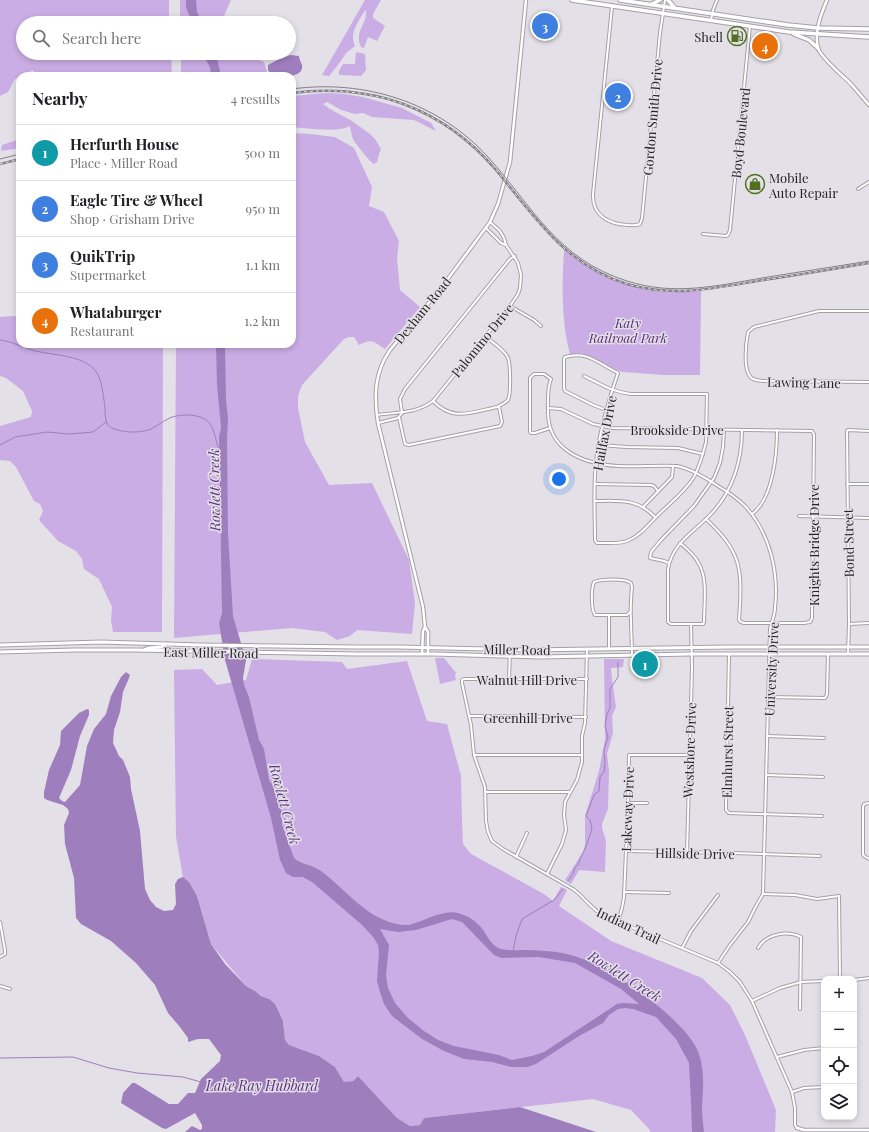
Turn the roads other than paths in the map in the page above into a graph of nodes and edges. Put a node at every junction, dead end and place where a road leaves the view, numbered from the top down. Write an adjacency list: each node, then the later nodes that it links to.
1 (526, 0): 29 (street, Dexham Road)
2 (572, 0): 11 (main road)
3 (613, 0): 11 (main road)
4 (620, 0): 10 (main road)
5 (660, 0): 10 (main road)
6 (665, 0): 12 (street, Gordon Smith Drive)
7 (668, 0): 13 (main road)
8 (717, 0): 15 (street)
9 (827, 0): 20 (street)
10 (652, 4): 12 (main road)
11 (612, 6): 14 (main road); 14 (street, Gordon Smith Drive)
12 (663, 6): 13 (main road); 14 (street, Gordon Smith Drive)
13 (674, 8): 15 (main road)
14 (662, 13): 18 (main road)
15 (712, 14): 16 (main road); 18 (street)
16 (748, 19): 17 (main road); 19 (main road)
17 (753, 20): 19 (main road); 20 (main road)
18 (711, 21): 19 (main road)
19 (750, 26): 22 (main road); 31 (street, Boyd Boulevard)
20 (818, 28): 21 (main road); 23 (street)
21 (869, 30)
22 (789, 32): 23 (main road); 25 (main road)
23 (818, 35): 24 (main road); 25 (street)
24 (869, 38)
25 (818, 48): 26 (street)
26 (869, 105)
27 (869, 182): 28 (street)
28 (858, 189)
29 (490, 222): 30 (street, Dexham Road); 32 (street, Palomino Drive)
30 (486, 228): 32 (street, Palomino Drive); 46 (street, Dexham Road)
31 (703, 234)
32 (506, 245): 33 (street, Palomino Drive)
33 (515, 256): 34 (street, Palomino Drive); 45 (street)
34 (510, 306): 36 (street); 37 (street, Palomino Drive)
35 (869, 311): 39 (street, Lawing Lane)
36 (541, 326)
37 (486, 337): 41 (street, Palomino Drive); 42 (street)
38 (584, 376): 40 (street)
39 (869, 382)
40 (612, 390): 44 (street, Hailfax Drive); 44 (street, Hailfax Drive); 51 (street)
41 (433, 401): 42 (street); 45 (street, Palomino Drive)
42 (499, 406): 47 (street)
43 (548, 408): 49 (street, Brookside Drive); 50 (street); 50 (street)
44 (606, 410): 49 (street, Hailfax Drive)
45 (402, 413): 46 (street, Palomino Drive); 47 (street)
46 (377, 415): 48 (street, Dexham Road)
47 (399, 417): 48 (street)
48 (378, 423): 85 (street, Dexham Road)
49 (602, 426): 51 (street, Brookside Drive); 57 (street, Hailfax Drive)
50 (550, 428): 59 (street, University Drive)
51 (706, 429): 52 (street, Brookside Drive); 58 (street)
52 (724, 429): 53 (street, Brookside Drive); 62 (street)
53 (742, 430): 54 (street, Brookside Drive); 67 (street)
54 (777, 430): 55 (street, Brookside Drive); 70 (street)
55 (810, 430): 72 (street, Knights Bridge Drive)
56 (869, 430): 64 (street, Bond Street)
57 (599, 445): 58 (street); 59 (street, Hailfax Drive)
58 (703, 454): 61 (street)
59 (596, 462): 60 (street, University Drive); 63 (street, Hailfax Drive)
60 (673, 466): 61 (street, University Drive); 66 (street)
61 (696, 473): 62 (street, University Drive); 74 (street)
62 (712, 482): 67 (street, University Drive); 78 (street)
63 (595, 484): 66 (street); 68 (street, Hailfax Drive)
64 (847, 484): 65 (street); 73 (street, Bond Street)
65 (869, 484)
66 (658, 491): 69 (street)
67 (727, 491): 70 (street, University Drive); 76 (street)
68 (595, 501): 69 (street); 74 (street, Hailfax Drive)
69 (643, 507): 74 (street)
70 (752, 514): 81 (street, University Drive)
71 (799, 516): 72 (street)
72 (812, 516): 73 (street); 81 (street, Knights Bridge Drive)
73 (848, 517): 75 (street); 84 (street, Bond Street)
74 (655, 518)
75 (869, 518)
76 (706, 519): 77 (street); 81 (street)
77 (680, 543): 78 (street); 83 (street)
78 (669, 563): 83 (street)
79 (631, 611): 80 (street); 80 (street); 98 (street)
80 (609, 615): 97 (street)
81 (771, 623): 91 (street, University Drive)
82 (869, 623): 84 (street)
83 (691, 624): 90 (street, Westshore Drive)
84 (849, 624): 92 (street, Bond Street)
85 (425, 627): 89 (street, Dexham Road); 94 (street, Dexham Road)
86 (112, 642): 87 (main road, East Miller Road); 88 (main road, East Miller Road); 99 (main road)
87 (166, 644): 89 (main road, Miller Road); 100 (main road)
88 (0, 645)
89 (422, 647): 94 (main road, Miller Road); 103 (street, Dexham Road)
90 (691, 647): 91 (main road, Miller Road); 95 (main road, Miller Road); 105 (street, Westshore Drive)
91 (770, 647): 92 (main road, Miller Road); 107 (street, University Drive)
92 (848, 647): 93 (main road, Miller Road); 109 (street, Bond Street)
93 (869, 647)
94 (428, 648): 101 (main road, Miller Road); 104 (street, Dexham Road)
95 (662, 648): 98 (main road, Miller Road); 112 (main road)
96 (587, 649): 97 (main road, Miller Road); 101 (main road, Miller Road); 113 (street)
97 (609, 649): 98 (main road, Miller Road)
98 (634, 649): 111 (main road)
99 (112, 650): 100 (main road, East Miller Road); 102 (main road, East Miller Road)
100 (143, 650): 103 (main road, East Miller Road)
101 (510, 650): 114 (street)
102 (0, 652)
103 (422, 654): 104 (main road, Miller Road)
104 (428, 654): 114 (main road, Miller Road)
105 (691, 654): 106 (main road, Miller Road); 112 (main road, Miller Road); 125 (street, Westshore Drive)
106 (729, 654): 107 (main road, Miller Road); 133 (street, Elmhurst Street)
107 (770, 654): 108 (main road, Miller Road); 118 (street, University Drive)
108 (828, 654): 109 (main road, Miller Road); 118 (street)
109 (848, 654): 110 (main road, Miller Road)
110 (869, 654)
111 (634, 655): 112 (main road, Miller Road); 113 (main road, Miller Road)
112 (662, 655)
113 (587, 656): 114 (main road, Miller Road); 117 (street)
114 (510, 657): 116 (street)
115 (467, 679): 116 (street, Walnut Hill Drive); 119 (street, Indian Trail)
116 (509, 679): 117 (street, Walnut Hill Drive)
117 (587, 679): 120 (street)
118 (768, 697): 121 (street, University Drive)
119 (470, 716): 120 (street, Greenhill Drive); 123 (street, Indian Trail)
120 (586, 717): 124 (street)
121 (767, 736): 122 (street); 126 (street, University Drive)
122 (824, 738)
123 (474, 755): 124 (street); 128 (street, Indian Trail)
124 (582, 755): 129 (street)
125 (689, 755): 131 (street, Lakeway Drive); 137 (street, Westshore Drive)
126 (766, 775): 127 (street); 133 (street, University Drive)
127 (823, 777)
128 (486, 792): 129 (street); 140 (street, Indian Trail)
129 (570, 792): 142 (street)
130 (869, 802): 141 (street)
131 (628, 803): 132 (street); 136 (street, Lakeway Drive)
132 (647, 803)
133 (765, 814): 134 (street); 138 (street, University Drive)
134 (822, 816)
135 (527, 833): 140 (street)
136 (626, 851): 137 (street, Hillside Drive); 143 (street, Lakeway Drive)
137 (687, 853): 138 (street, Hillside Drive)
138 (764, 855): 139 (street, Hillside Drive); 145 (street, University Drive)
139 (820, 856)
140 (516, 857): 142 (street, Indian Trail)
141 (869, 859)
142 (547, 874): 148 (street, Indian Trail)
143 (624, 892): 144 (street); 148 (street, Lakeway Drive)
144 (669, 893)
145 (763, 894): 152 (street, University Drive); 153 (street)
146 (718, 895): 149 (street)
147 (0, 922): 151 (street)
148 (618, 922): 149 (street, Indian Trail)
149 (682, 948): 152 (street, Indian Trail)
150 (758, 948): 157 (street)
151 (0, 957)
152 (718, 964): 160 (street, Indian Trail)
153 (840, 976)
154 (869, 978): 155 (street)
155 (857, 980)
156 (821, 981): 157 (street)
157 (801, 982): 160 (street); 161 (street)
158 (0, 986): 159 (street)
159 (10, 988)
160 (752, 1002): 163 (street, Indian Trail)
161 (800, 1009)
162 (821, 1048): 163 (street)
163 (777, 1057): 165 (street, Indian Trail)
164 (821, 1087): 165 (street)
165 (792, 1092): 166 (street, Indian Trail)
166 (797, 1128): 167 (street)
167 (869, 1130)

